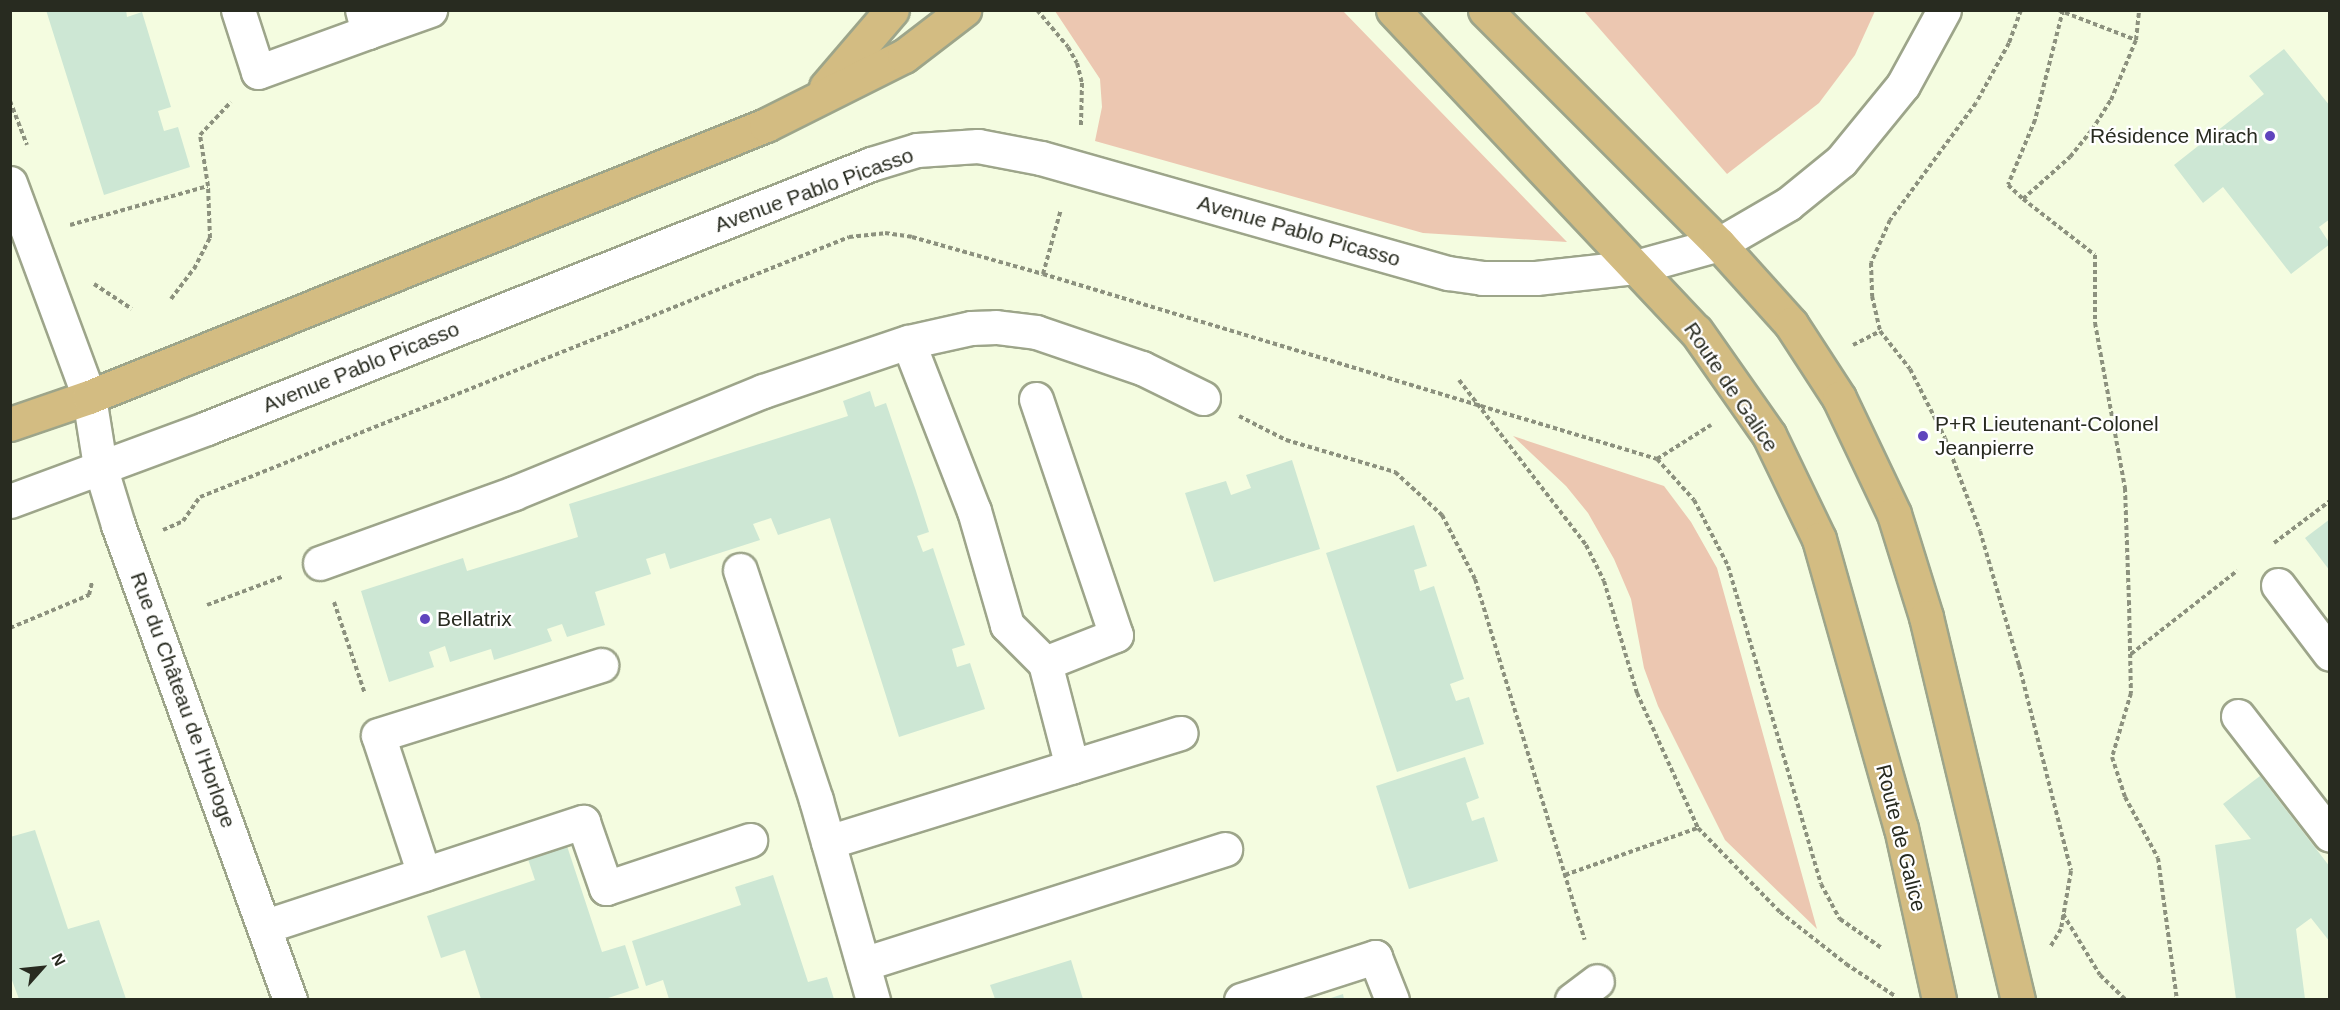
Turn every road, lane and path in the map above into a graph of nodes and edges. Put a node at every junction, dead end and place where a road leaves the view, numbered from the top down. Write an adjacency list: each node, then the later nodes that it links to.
1 (238, 10): 14 (street)
2 (430, 10): 12 (street)
3 (892, 10): 15 (main road)
4 (964, 10): 15 (main road)
5 (1037, 10): 16 (path)
6 (1393, 10): 23 (main road, Route de Galice)
7 (1485, 10): 22 (main road)
8 (1944, 10): 22 (street, Avenue Pablo Picasso)
9 (2021, 10): 26 (path)
10 (2139, 10): 13 (path)
11 (2061, 11): 13 (path); 19 (path)
12 (365, 21): 14 (street)
13 (2136, 40): 19 (path)
14 (258, 72): 18 (path)
15 (819, 96): 30 (main road)
16 (1080, 132)
17 (10, 183): 30 (street, Rue du Château de l'Horloge)
18 (208, 186): 21 (path); 25 (path)
19 (2023, 199): 47 (path)
20 (1063, 200): 24 (path)
21 (68, 226)
22 (1719, 244): 23 (street, Avenue Pablo Picasso); 67 (main road)
23 (1636, 267): 35 (street, Avenue Pablo Picasso); 66 (main road, Route de Galice)
24 (1043, 274)
25 (171, 299)
26 (1880, 331): 28 (path); 62 (path)
27 (908, 342): 31 (street); 41 (street); 49 (street)
28 (1853, 345)
29 (1459, 380): 55 (path)
30 (89, 397): 33 (main road); 35 (street, Rue du Château de l'Horloge)
31 (1203, 398): 61 (path)
32 (1036, 399): 49 (street)
33 (10, 423)
34 (1657, 459): 66 (path)
35 (100, 466): 37 (street, Avenue Pablo Picasso); 63 (street, Rue du Château de l'Horloge)
36 (200, 497): 39 (path)
37 (10, 501)
38 (2330, 501): 40 (path)
39 (156, 532)
40 (2257, 556): 43 (path); 47 (path)
41 (320, 562): 45 (path); 53 (path)
42 (740, 570): 58 (street)
43 (2277, 585): 48 (street)
44 (75, 602): 46 (path)
45 (207, 605)
46 (10, 628)
47 (2131, 654): 74 (path)
48 (2330, 654)
49 (1045, 663): 54 (street)
50 (601, 665): 53 (street)
51 (2238, 716): 56 (street)
52 (1180, 733): 54 (street)
53 (378, 735): 60 (street)
54 (1072, 766): 58 (street)
55 (1698, 828): 61 (path); 72 (path)
56 (2330, 835)
57 (750, 840): 60 (street)
58 (828, 842): 64 (street)
59 (1225, 849): 64 (street)
60 (424, 874): 63 (street)
61 (1565, 875): 65 (path)
62 (2063, 913): 67 (path); 73 (path)
63 (266, 926): 68 (street, Rue du Château de l'Horloge)
64 (863, 964): 69 (street)
65 (1585, 990)
66 (1936, 990)
67 (2018, 998)
68 (290, 999)
69 (873, 999)
70 (1241, 999): 71 (street)
71 (1392, 999)
72 (1900, 999)
73 (2126, 999)
74 (2177, 999)

